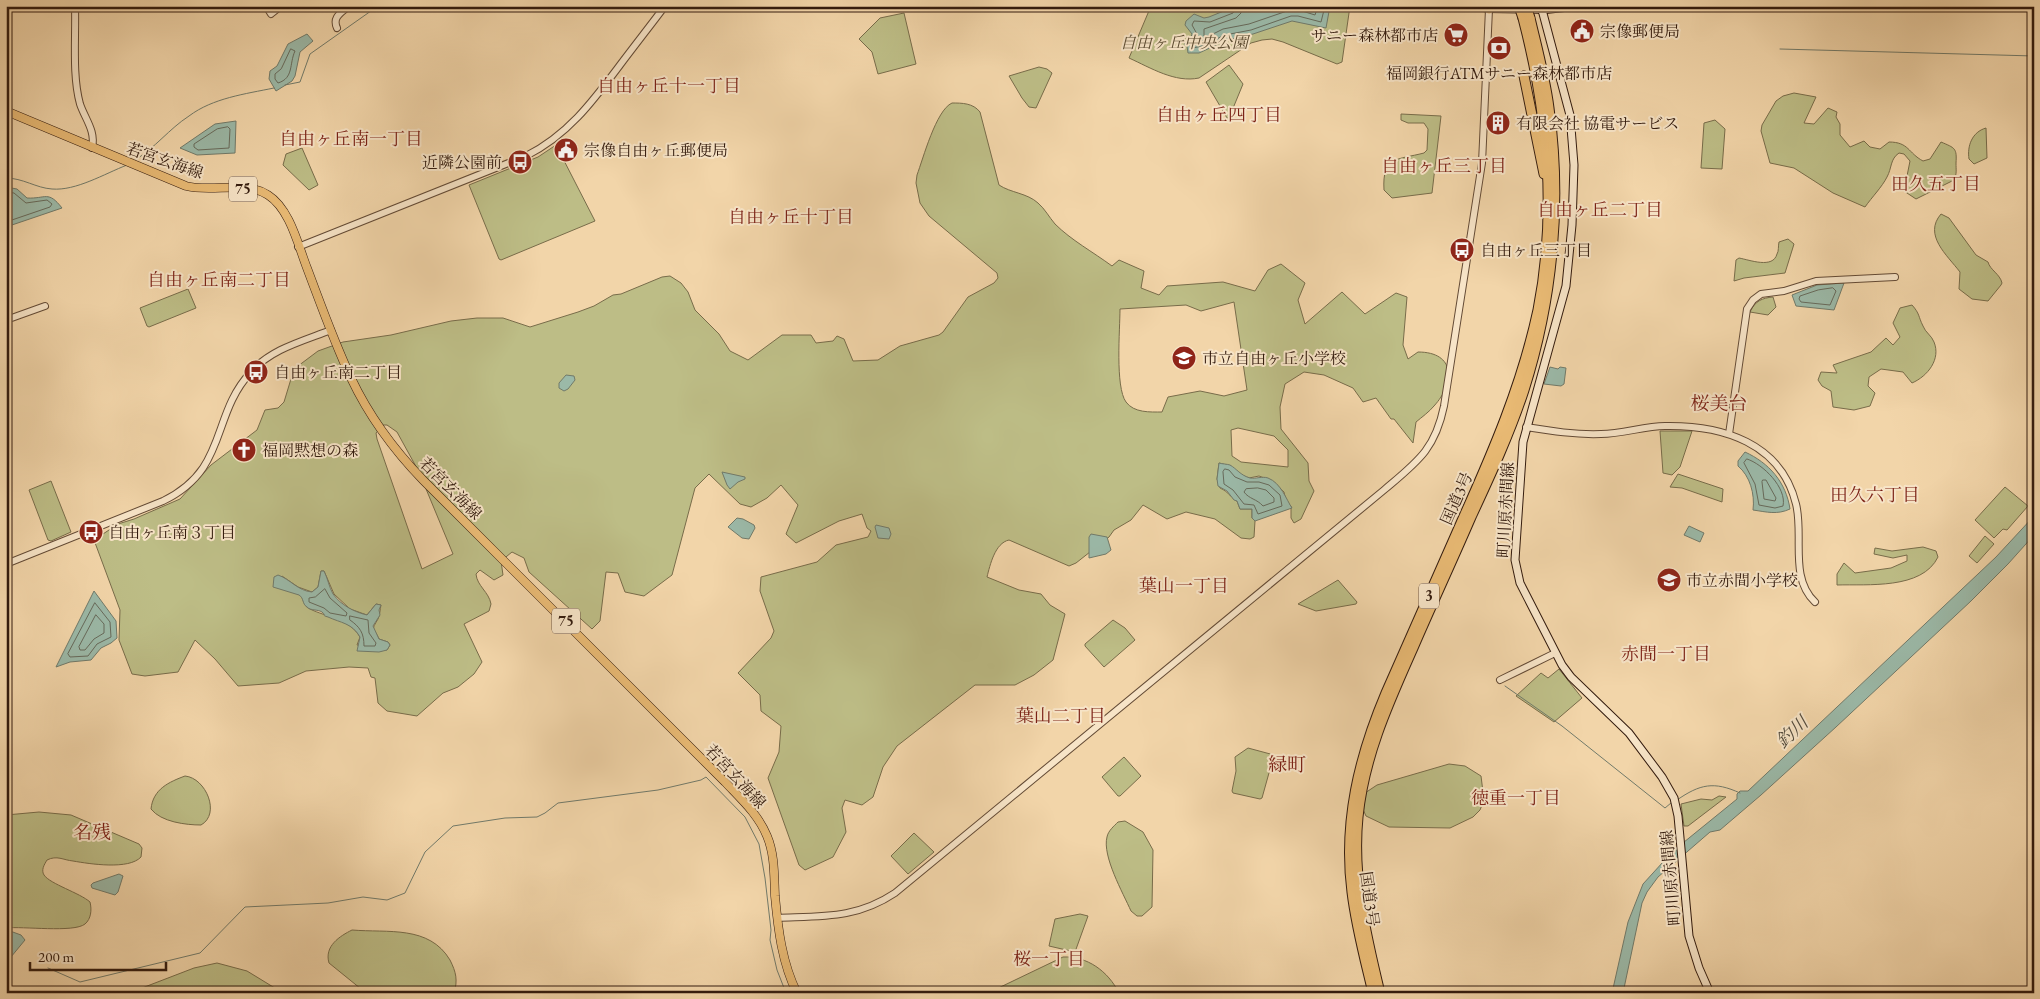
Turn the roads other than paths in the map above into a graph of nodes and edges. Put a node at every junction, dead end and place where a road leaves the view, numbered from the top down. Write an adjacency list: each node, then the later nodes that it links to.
1 (75, 6): 17 (street)
2 (266, 6): 3 (street)
3 (281, 6)
4 (349, 6): 13 (street)
5 (665, 6): 19 (street)
6 (1473, 6): 10 (street)
7 (1519, 6): 12 (highway, 国道3号 / 3, bridge)
8 (1526, 6): 12 (highway, 国道3号 / 3, bridge)
9 (1578, 6): 11 (main road)
10 (1490, 8): 11 (street); 30 (street)
11 (1541, 8): 24 (main road, 町川原赤間線)
12 (1526, 18): 14 (highway, 国道3号 / 3)
13 (337, 28)
14 (1540, 75): 18 (highway, 国道3号 / 3); 33 (highway, 国道3号 / 3)
15 (1524, 76): 18 (highway)
16 (6, 111): 17 (main road, 若宮玄海線 / 75)
17 (92, 148): 19 (main road, 若宮玄海線 / 75)
18 (1548, 204): 32 (highway, 国道3号 / 3)
19 (298, 247): 23 (main road, 若宮玄海線 / 75)
20 (1895, 277): 25 (street)
21 (44, 306): 22 (street)
22 (6, 320)
23 (331, 330): 26 (street); 30 (main road, 若宮玄海線 / 75)
24 (1526, 427): 25 (street); 28 (main road, 町川原赤間線)
25 (1729, 434): 27 (street)
26 (6, 564)
27 (1815, 602)
28 (1555, 653): 29 (street); 34 (main road, 町川原赤間線)
29 (1500, 680)
30 (777, 918): 31 (main road, 若宮玄海線 / 75)
31 (797, 993)
32 (1373, 993)
33 (1380, 993)
34 (1710, 993)

